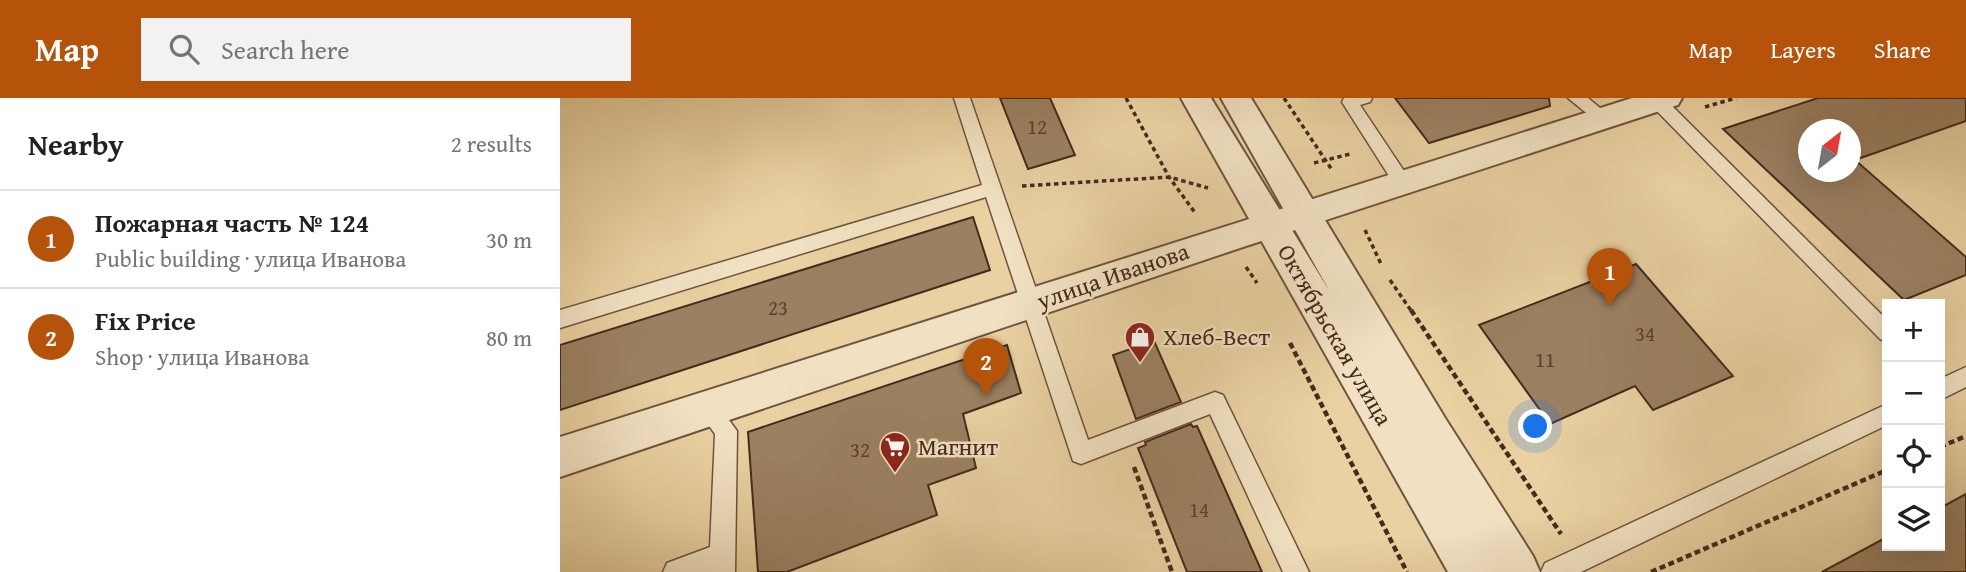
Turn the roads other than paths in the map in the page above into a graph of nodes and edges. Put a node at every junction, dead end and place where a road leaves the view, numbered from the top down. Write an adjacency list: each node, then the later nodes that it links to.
1 (962, 98): 9 (lane)
2 (1196, 98): 10 (street, Октябрьская улица)
3 (1236, 98): 10 (street)
4 (1364, 98): 8 (lane)
5 (1576, 98): 7 (lane)
6 (1662, 100): 7 (street, улица Иванова); 13 (lane)
7 (1602, 117): 8 (street, улица Иванова)
8 (1402, 182): 10 (street, улица Иванова)
9 (993, 188): 11 (lane); 12 (lane)
10 (1287, 220): 11 (street, улица Иванова); 22 (street, Октябрьская улица); 23 (street)
11 (1032, 303): 16 (street, улица Иванова); 21 (lane)
12 (560, 319)
13 (1882, 328)
14 (1966, 376): 15 (lane)
15 (1945, 386)
16 (708, 409): 18 (street, улица Иванова); 19 (lane)
17 (1882, 416): 24 (lane)
18 (560, 457)
19 (722, 563): 20 (lane)
20 (676, 572)
21 (1296, 572)
22 (1474, 572)
23 (1517, 572)
24 (1554, 572)

